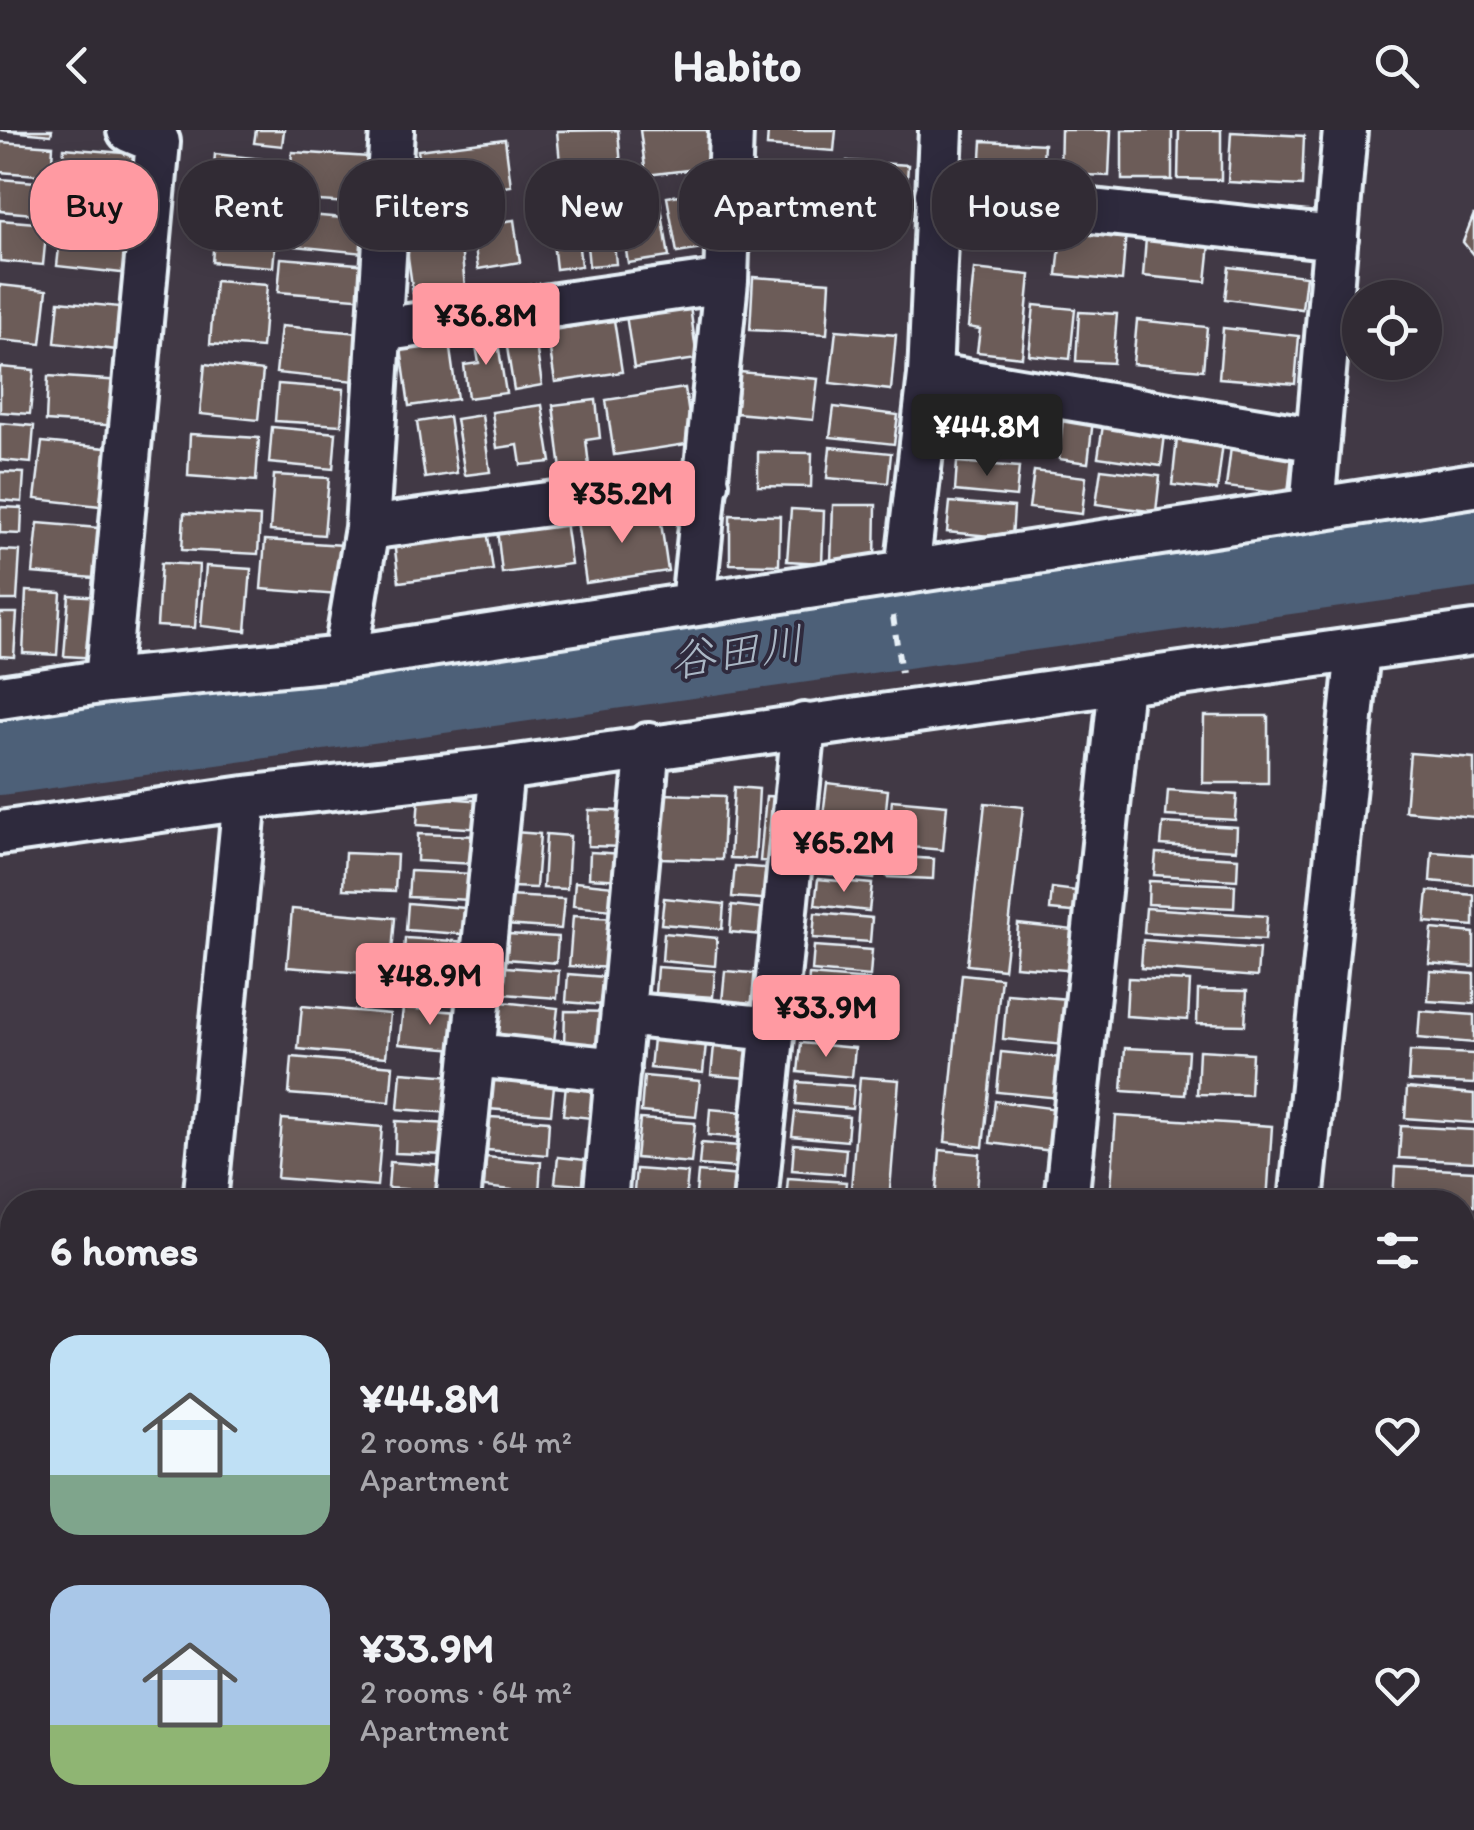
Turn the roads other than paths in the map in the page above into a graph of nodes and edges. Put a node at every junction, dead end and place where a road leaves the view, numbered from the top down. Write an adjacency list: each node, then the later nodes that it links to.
1 (129, 130): 23 (street)
2 (392, 130): 11 (street)
3 (731, 130): 10 (street)
4 (941, 130): 6 (street)
5 (1345, 130): 8 (street)
6 (939, 160)
7 (1096, 212): 8 (street)
8 (1336, 238): 13 (street)
9 (935, 250): 12 (street)
10 (726, 281): 11 (street); 14 (street)
11 (380, 330): 17 (street)
12 (930, 375): 13 (street); 18 (street)
13 (1318, 440): 16 (street)
14 (707, 483): 17 (street); 19 (street)
15 (1474, 484): 16 (street)
16 (1312, 509): 18 (street)
17 (367, 528): 22 (street)
18 (899, 584): 19 (street)
19 (693, 604): 22 (street)
20 (1474, 633): 21 (street)
21 (1358, 650): 24 (street); 40 (street)
22 (344, 658): 23 (street)
23 (107, 681): 25 (street)
24 (1121, 684): 26 (street); 39 (street)
25 (0, 698)
26 (804, 725): 27 (street); 32 (street)
27 (648, 746): 28 (street); 31 (street)
28 (502, 769): 29 (street); 33 (street)
29 (245, 798): 30 (street); 35 (street)
30 (0, 833)
31 (623, 1014): 32 (street); 34 (street)
32 (773, 1029): 38 (street)
33 (473, 1055): 34 (street); 36 (street)
34 (618, 1070): 37 (street)
35 (205, 1190)
36 (459, 1190)
37 (606, 1190)
38 (756, 1190)
39 (1067, 1190)
40 (1302, 1190)

